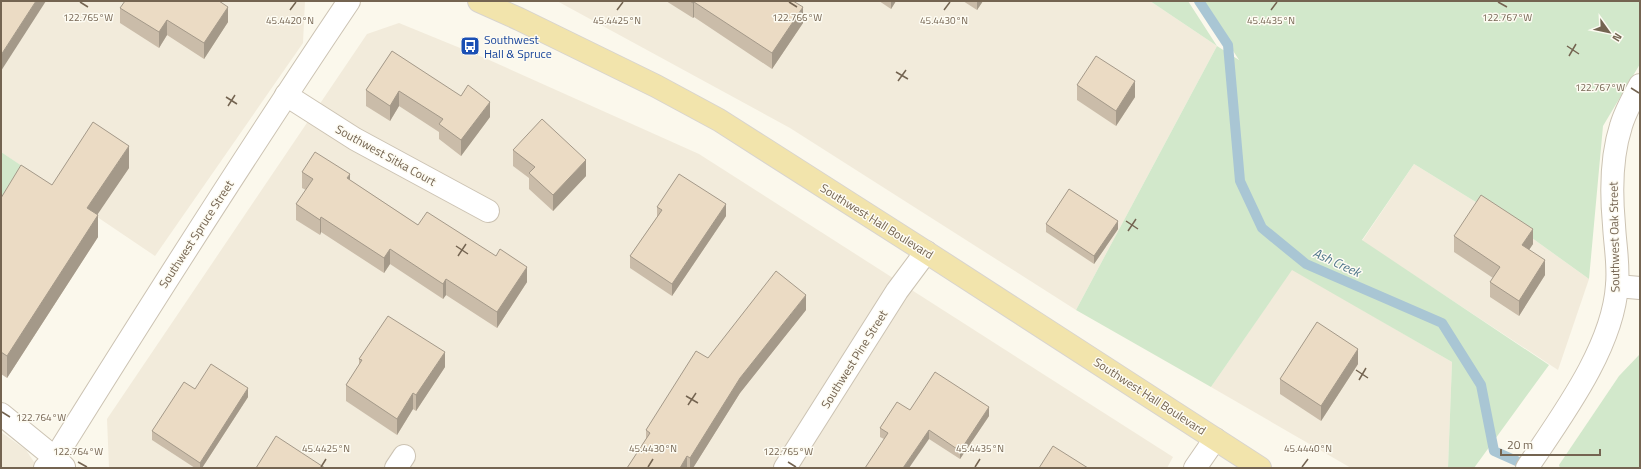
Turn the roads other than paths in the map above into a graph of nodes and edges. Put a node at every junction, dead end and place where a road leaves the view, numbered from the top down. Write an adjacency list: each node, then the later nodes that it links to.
1 (349, 1): 4 (street, Southwest Spruce Street)
2 (479, 1): 6 (main road, Southwest Hall Boulevard)
3 (1640, 85): 7 (street, Southwest Oak Street)
4 (286, 95): 5 (street, Southwest Sitka Court); 11 (street, Southwest Spruce Street)
5 (488, 211)
6 (926, 252): 10 (main road, Southwest Hall Boulevard); 12 (street, Southwest Pine Street)
7 (1617, 286): 8 (street); 15 (street, Southwest Oak Street)
8 (1640, 288)
9 (1, 414): 11 (street)
10 (1215, 439): 13 (street); 14 (main road, Southwest Hall Boulevard)
11 (55, 465)
12 (785, 468)
13 (1195, 468)
14 (1260, 468)
15 (1527, 468)

